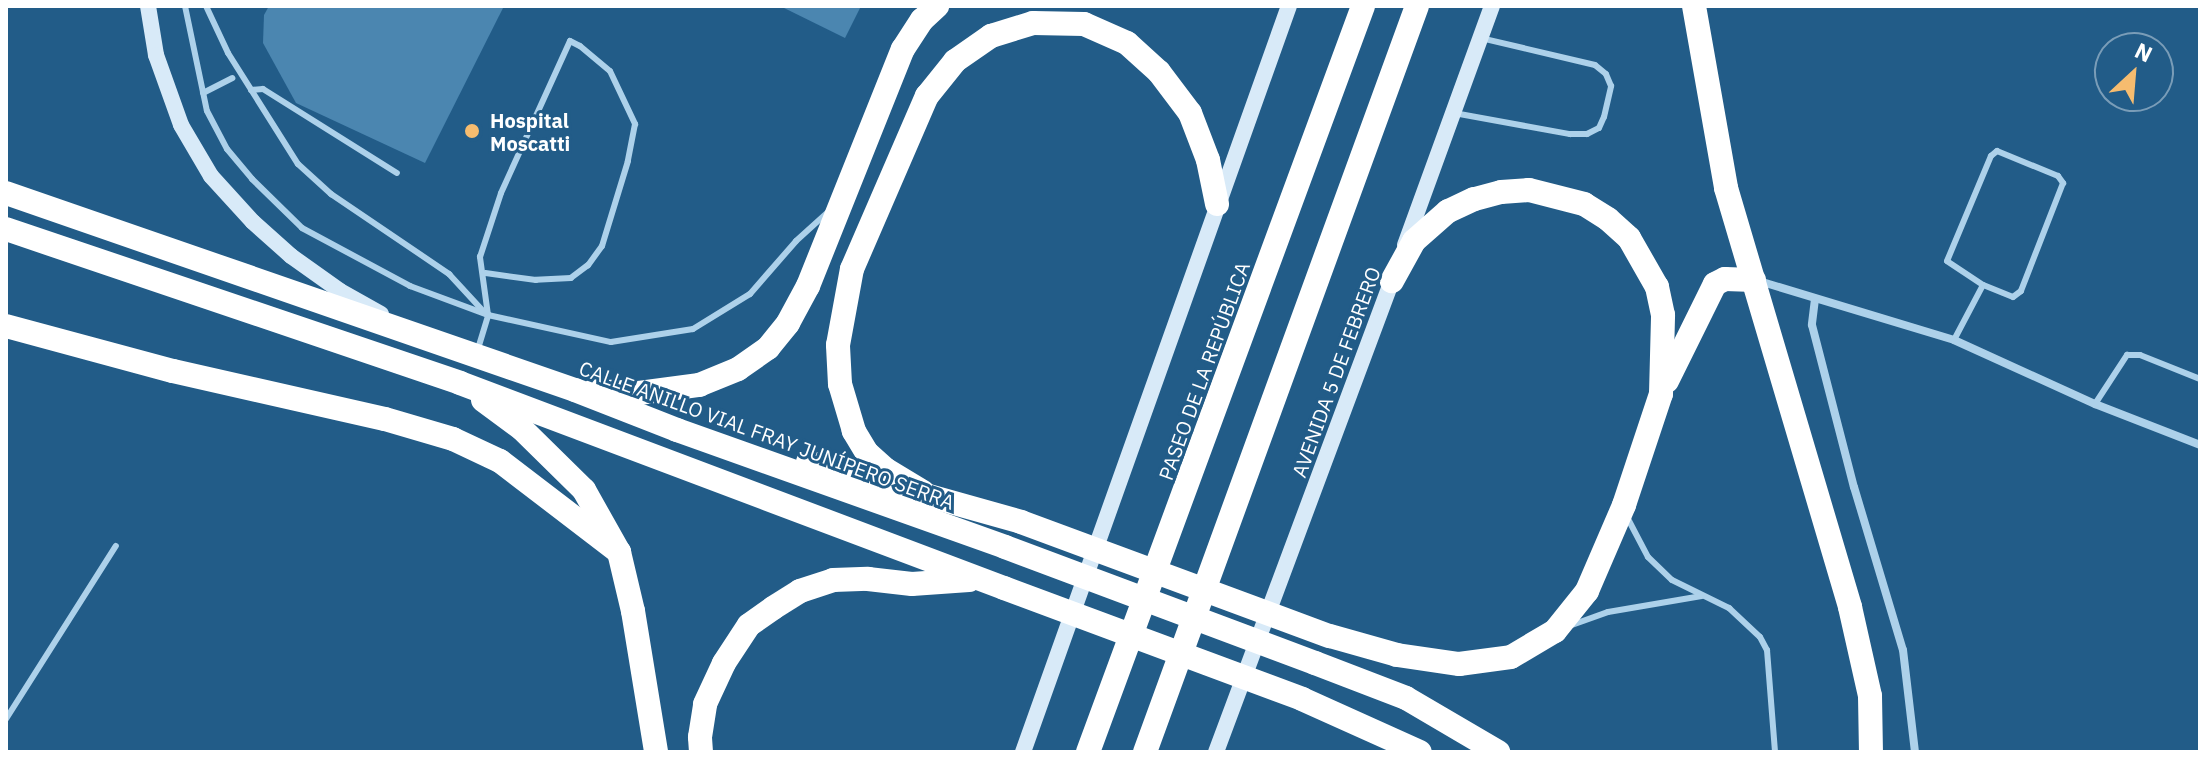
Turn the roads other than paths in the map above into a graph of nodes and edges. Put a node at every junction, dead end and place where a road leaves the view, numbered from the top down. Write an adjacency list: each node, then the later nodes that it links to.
1 (148, 6): 27 (main road)
2 (185, 6): 13 (lane)
3 (206, 6): 12 (lane)
4 (937, 6): 17 (highway)
5 (1289, 6): 18 (main road)
6 (1363, 6): 49 (highway, PASEO DE LA REPÚBLICA)
7 (1417, 6): 50 (highway)
8 (1492, 6): 10 (main road, AVENIDA 5 DE FEBRERO)
9 (1694, 6): 21 (highway)
10 (1480, 38): 14 (main road, AVENIDA 5 DE FEBRERO); 14 (lane)
11 (232, 78): 13 (lane)
12 (251, 90): 15 (lane); 25 (lane)
13 (203, 93): 25 (lane)
14 (1454, 113): 22 (main road, AVENIDA 5 DE FEBRERO)
15 (397, 173)
16 (6, 193): 27 (highway, CALLE ANILLO VIAL FRAY JUNÍPERO SERRA)
17 (843, 199): 25 (lane); 32 (highway)
18 (1217, 204): 37 (highway); 48 (main road)
19 (6, 229): 31 (highway)
20 (485, 273): 20 (lane); 25 (lane)
21 (1754, 280): 24 (street); 33 (highway); 54 (highway)
22 (1392, 281): 33 (highway); 51 (main road, AVENIDA 5 DE FEBRERO)
23 (1983, 285): 23 (lane); 28 (lane)
24 (1815, 299): 28 (street); 55 (street)
25 (488, 315): 29 (lane)
26 (6, 326): 40 (highway)
27 (421, 336): 29 (highway, CALLE ANILLO VIAL FRAY JUNÍPERO SERRA)
28 (1954, 340): 34 (street)
29 (476, 355): 32 (highway, CALLE ANILLO VIAL FRAY JUNÍPERO SERRA)
30 (2200, 379): 34 (lane)
31 (460, 383): 40 (highway); 41 (highway)
32 (575, 390): 35 (highway, CALLE ANILLO VIAL FRAY JUNÍPERO SERRA)
33 (1661, 394): 38 (highway)
34 (2095, 404): 36 (street)
35 (677, 430): 37 (highway); 52 (highway, CALLE ANILLO VIAL FRAY JUNÍPERO SERRA, bridge)
36 (2200, 445)
37 (923, 492): 43 (highway, bridge)
38 (1624, 505): 42 (lane); 43 (highway)
39 (116, 546): 44 (lane)
40 (619, 552): 46 (highway)
41 (980, 579): 45 (highway, bridge); 47 (highway)
42 (1702, 596): 43 (lane); 53 (lane)
43 (1555, 631)
44 (6, 719)
45 (1413, 749)
46 (656, 752)
47 (701, 752)
48 (1023, 752)
49 (1088, 752)
50 (1145, 752)
51 (1216, 752)
52 (1498, 752)
53 (1775, 752)
54 (1871, 752)
55 (1915, 752)

